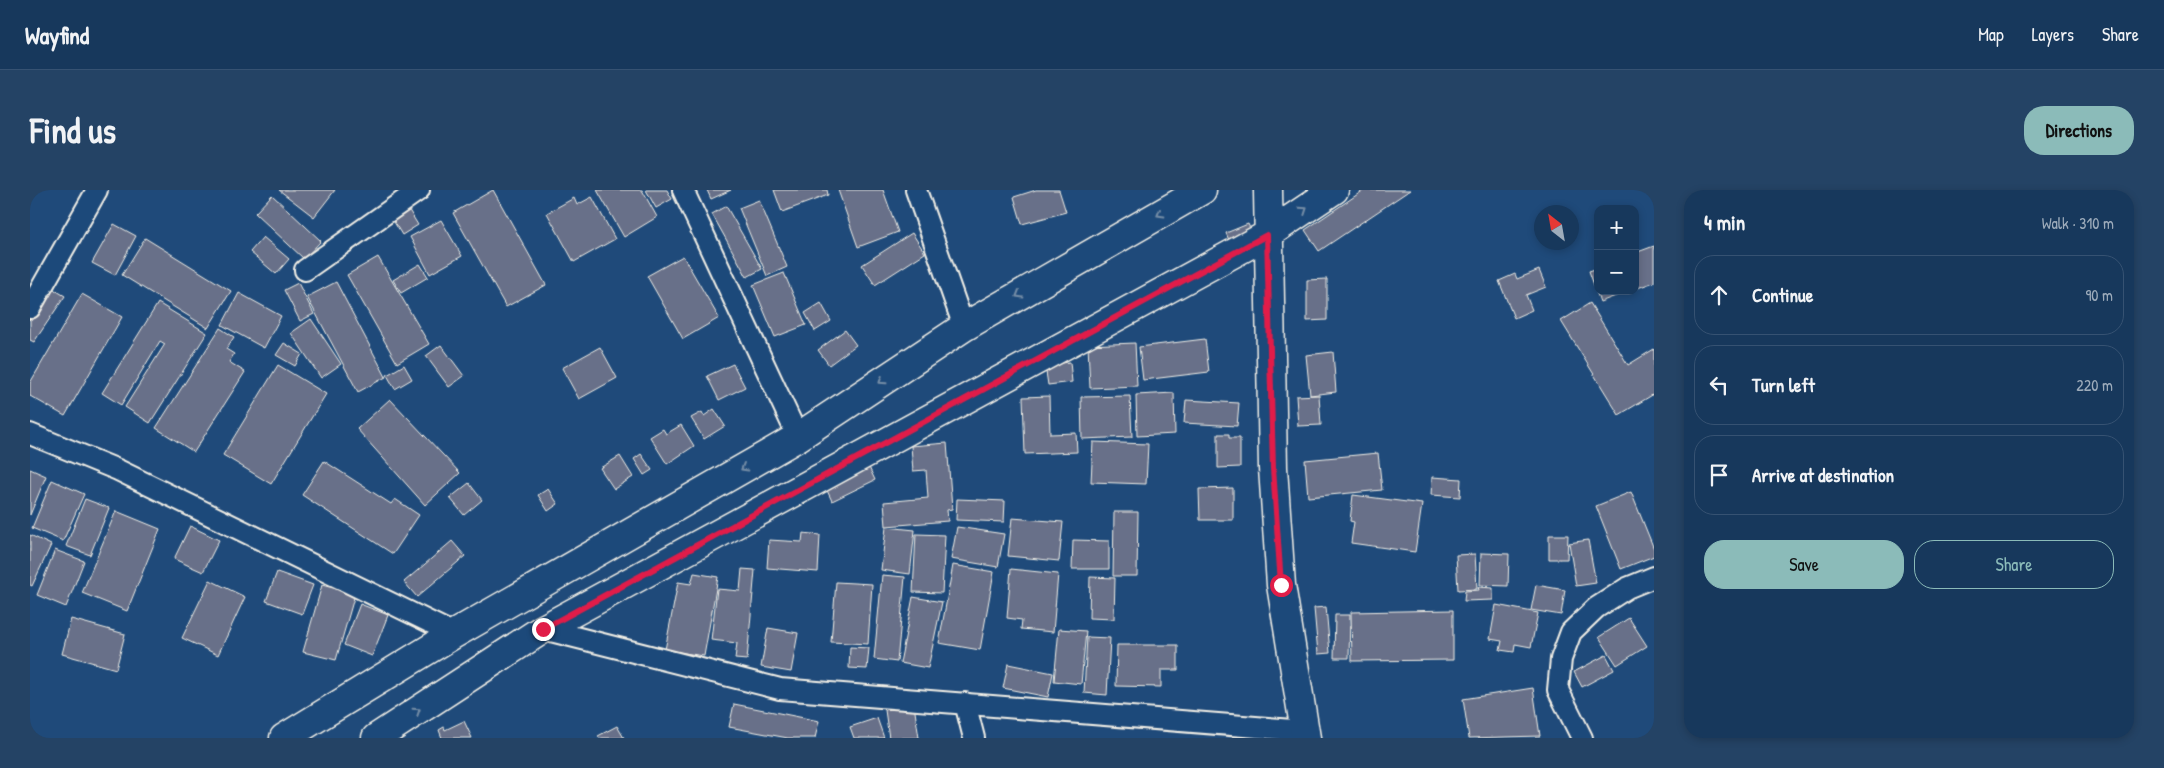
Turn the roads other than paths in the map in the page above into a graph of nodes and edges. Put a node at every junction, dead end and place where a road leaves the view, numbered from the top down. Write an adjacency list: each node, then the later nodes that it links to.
1 (97, 190): 10 (street)
2 (419, 190): 9 (street)
3 (683, 190): 13 (street)
4 (916, 190): 11 (street)
5 (1202, 190): 11 (street, one-way to 11)
6 (1268, 190): 8 (street)
7 (1334, 190): 8 (street, one-way to 7)
8 (1267, 235): 15 (street); 18 (street)
9 (305, 270)
10 (30, 308)
11 (964, 327): 13 (street, one-way to 13)
12 (30, 434): 16 (street)
13 (798, 437): 16 (street, one-way to 16)
14 (1654, 577): 22 (street)
15 (543, 629): 17 (street); 20 (street, one-way to 15)
16 (454, 634): 19 (street)
17 (965, 703): 18 (street); 21 (street)
18 (1305, 735)
19 (284, 738)
20 (376, 738)
21 (974, 738)
22 (1582, 738)

